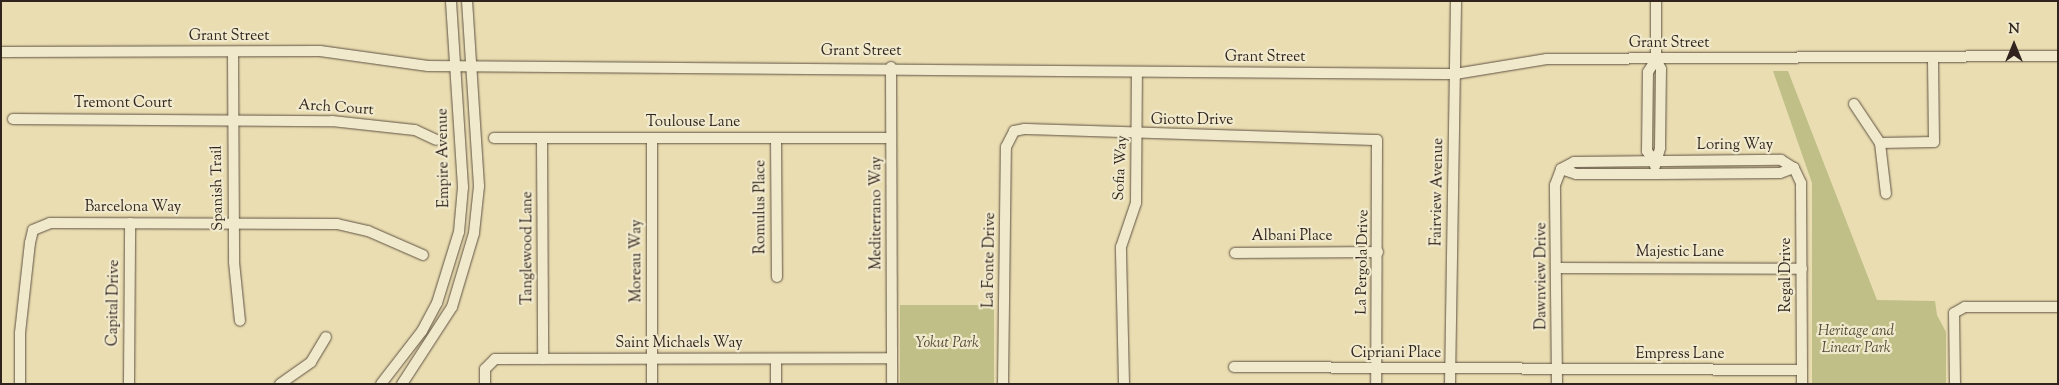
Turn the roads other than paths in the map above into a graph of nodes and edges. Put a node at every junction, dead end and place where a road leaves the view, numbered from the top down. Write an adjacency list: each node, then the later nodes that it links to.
1 (451, 1): 10 (street, Empire Avenue)
2 (467, 1): 11 (street, Empire Avenue)
3 (1456, 1): 14 (street, Fairview Avenue)
4 (1656, 1): 9 (street)
5 (1, 52): 6 (street, Grant Street)
6 (233, 53): 10 (street, Grant Street); 17 (street, Spanish Trail)
7 (2058, 56): 8 (street, Grant Street)
8 (1933, 57): 9 (street, Grant Street); 27 (street)
9 (1656, 59): 14 (street, Grant Street); 28 (street)
10 (456, 65): 11 (street, Grant Street); 56 (street, Empire Avenue)
11 (472, 65): 12 (street, Grant Street); 57 (street, Empire Avenue)
12 (891, 67): 13 (street, Grant Street); 24 (street, Mediterrano Way)
13 (1137, 72): 14 (street, Grant Street); 18 (street, Sofia Way)
14 (1455, 74): 50 (street, Fairview Avenue)
15 (1854, 104): 27 (street)
16 (13, 119): 17 (street, Tremont Court)
17 (232, 119): 25 (street, Arch Court); 34 (street, Spanish Trail)
18 (1137, 136): 19 (street, Giotto Drive); 26 (street, Giotto Drive); 63 (street, Sofia Way)
19 (1009, 137): 62 (street, La Fonte Drive)
20 (494, 138): 21 (street, Toulouse Lane)
21 (542, 138): 22 (street, Toulouse Lane); 45 (street, Tanglewood Lane)
22 (652, 138): 23 (street, Toulouse Lane); 46 (street, Moreau Way)
23 (776, 138): 24 (street, Toulouse Lane); 40 (street, Romulus Place)
24 (892, 138): 44 (street, Mediterrano Way)
25 (436, 140)
26 (1377, 140): 35 (street, La Pergola Drive)
27 (1880, 143): 32 (street)
28 (1655, 161): 29 (street, Loring Way); 30 (street, Loring Way); 31 (street)
29 (1794, 168): 31 (street, Loring Way); 39 (street, Regal Drive)
30 (1562, 169): 31 (street, Loring Way); 38 (street, Dawnview Drive)
31 (1655, 174)
32 (1886, 194)
33 (130, 223): 34 (street, Barcelona Way); 53 (street, Barcelona Way); 54 (street, Capital Drive)
34 (234, 224): 37 (street, Barcelona Way); 42 (street, Spanish Trail)
35 (1378, 252): 36 (street, Albani Place); 49 (street, La Pergola Drive)
36 (1235, 253)
37 (424, 255)
38 (1558, 268): 39 (street, Majestic Lane); 51 (street, Dawnview Drive)
39 (1802, 269): 52 (street, Regal Drive)
40 (776, 277)
41 (2058, 307): 68 (street)
42 (240, 321)
43 (326, 337): 55 (street)
44 (892, 358): 47 (street, Saint Michaels Way); 61 (street, Mediterrano Way)
45 (543, 359): 46 (street, Saint Michaels Way); 58 (street, Saint Michaels Way)
46 (652, 359): 47 (street, Saint Michaels Way); 59 (street, Moreau Way)
47 (776, 359): 60 (street)
48 (1234, 367): 49 (street, Cipriani Place)
49 (1377, 370): 50 (street, Cipriani Place); 64 (street, La Pergola Drive)
50 (1450, 370): 51 (street, Cipriani Place); 65 (street, Fairview Avenue)
51 (1557, 370): 52 (street, Empress Lane); 66 (street, Dawnview Drive)
52 (1802, 370): 67 (street, Regal Drive)
53 (20, 384)
54 (129, 384)
55 (280, 384)
56 (381, 384)
57 (402, 384)
58 (485, 384)
59 (652, 384)
60 (776, 384)
61 (892, 384)
62 (1003, 384)
63 (1124, 384)
64 (1376, 384)
65 (1450, 384)
66 (1557, 384)
67 (1802, 384)
68 (1955, 384)

